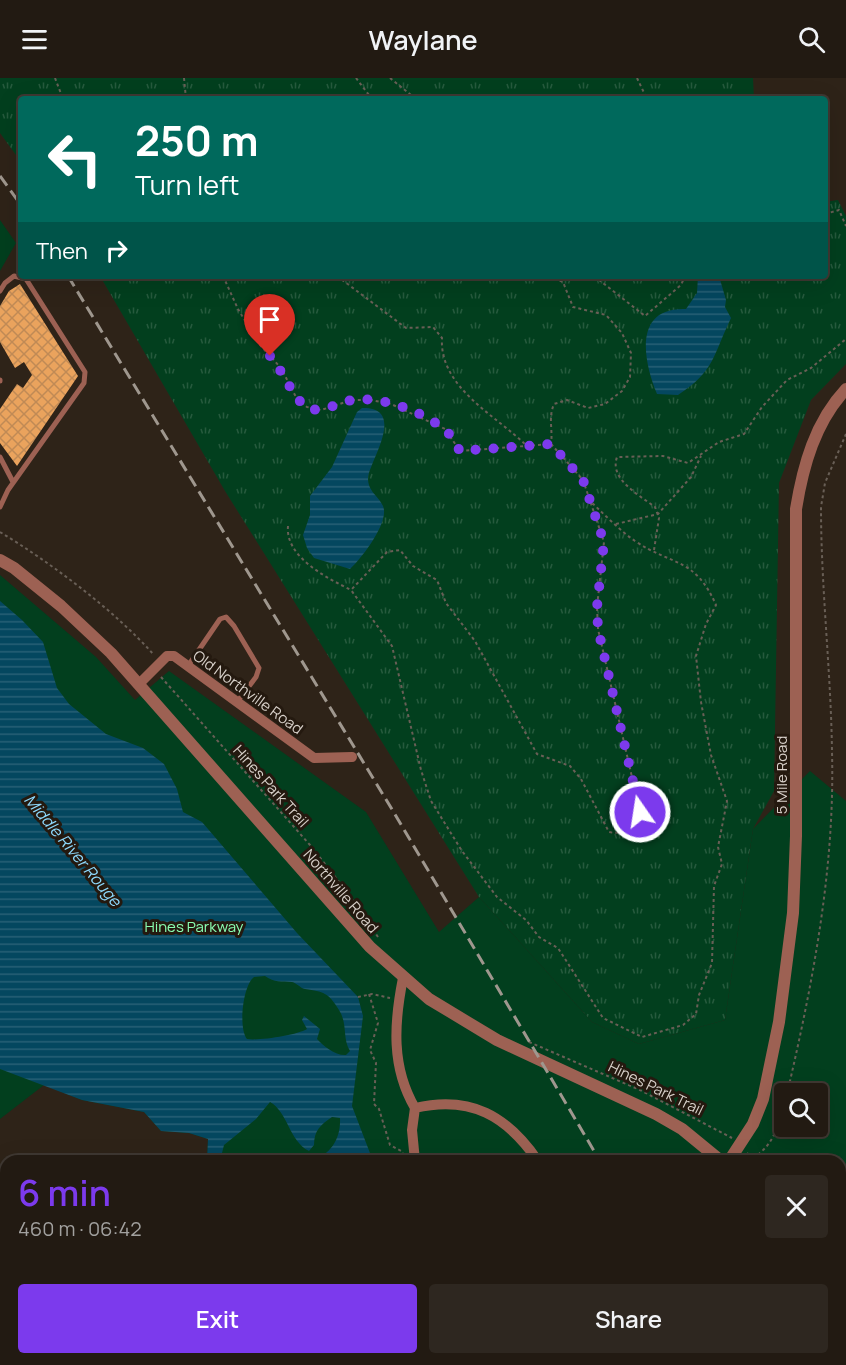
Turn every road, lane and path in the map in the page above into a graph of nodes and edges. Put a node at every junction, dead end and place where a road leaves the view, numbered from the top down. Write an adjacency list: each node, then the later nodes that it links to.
1 (55, 78): 6 (path)
2 (184, 78): 7 (path)
3 (356, 78): 8 (path)
4 (390, 78): 9 (path)
5 (637, 78): 10 (path)
6 (62, 96)
7 (186, 96)
8 (370, 96)
9 (412, 96)
10 (646, 96)
11 (828, 213): 12 (path)
12 (846, 226)
13 (18, 277): 20 (lane)
14 (26, 279): 28 (lane)
15 (225, 279): 25 (path)
16 (341, 279): 25 (path)
17 (556, 279): 24 (path)
18 (598, 279): 19 (path)
19 (684, 279)
20 (0, 291)
21 (846, 339): 26 (path)
22 (846, 389): 52 (street, 5 Mile Road)
23 (846, 434): 49 (path)
24 (551, 444): 25 (path); 29 (path)
25 (526, 445)
26 (701, 456): 31 (path); 31 (path)
27 (0, 457): 28 (lane)
28 (13, 482): 30 (lane)
29 (590, 501): 32 (path); 37 (path)
30 (0, 507)
31 (658, 514): 32 (path); 35 (path)
32 (616, 524): 35 (path)
33 (288, 526): 37 (path)
34 (0, 532): 39 (path, Hines Park Trail)
35 (654, 550): 37 (path)
36 (0, 560): 40 (street, Northville Road)
37 (351, 590)
38 (188, 666): 39 (street, Old Northville Road); 41 (street, Old Northville Road); 41 (lane)
39 (157, 667): 40 (street, Old Northville Road); 43 (path, Hines Park Trail)
40 (139, 684): 44 (street, Northville Road)
41 (237, 702): 42 (street, Old Northville Road)
42 (352, 757)
43 (384, 944)
44 (403, 978): 47 (street); 56 (street, Northville Road)
45 (369, 994): 46 (path); 47 (path); 53 (path)
46 (358, 997)
47 (398, 1000): 50 (street)
48 (528, 1041): 52 (path, Hines Park Trail)
49 (790, 1083)
50 (415, 1108): 54 (street); 55 (street)
51 (774, 1137): 59 (path)
52 (739, 1145): 57 (street, 5 Mile Road); 58 (path, Hines Park Trail)
53 (404, 1155)
54 (414, 1155)
55 (533, 1155)
56 (714, 1155)
57 (733, 1155)
58 (750, 1155)
59 (760, 1155)

